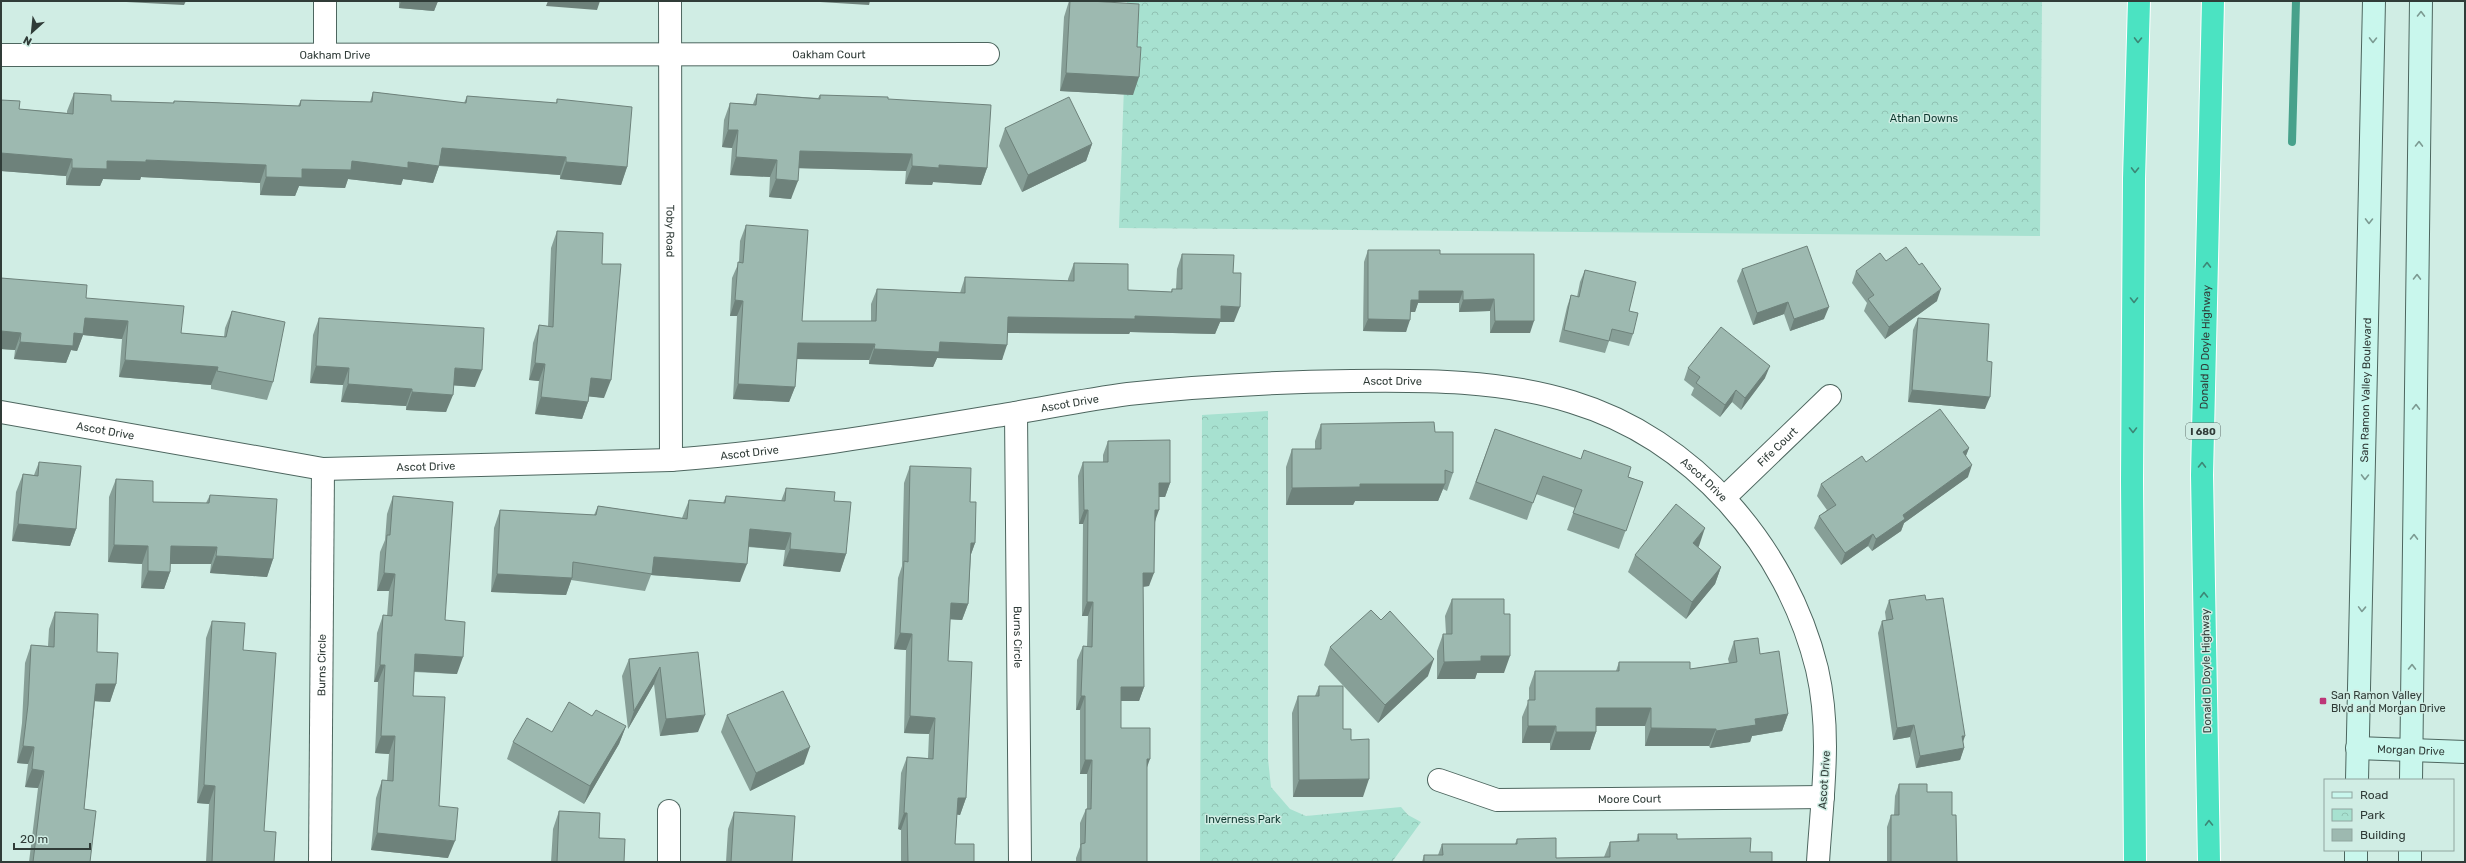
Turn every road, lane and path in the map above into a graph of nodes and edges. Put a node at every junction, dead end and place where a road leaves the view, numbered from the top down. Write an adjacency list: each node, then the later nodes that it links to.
1 (325, 1): 7 (street)
2 (670, 1): 8 (street, Toby Road)
3 (2138, 1): 31 (highway, one-way to 31)
4 (2213, 1): 32 (highway, Donald D Doyle Highway / I 680, one-way to 4)
5 (2374, 1): 17 (main road, San Ramon Valley Boulevard, one-way to 17)
6 (2421, 1): 18 (main road, one-way to 6)
7 (325, 54): 8 (street, Oakham Drive); 10 (street, Oakham Drive)
8 (670, 54): 9 (street, Oakham Court); 14 (street, Toby Road)
9 (988, 54)
10 (1, 55)
11 (1830, 396): 16 (street, Fife Court)
12 (1, 412): 15 (street, Ascot Drive)
13 (1016, 413): 14 (street, Ascot Drive); 16 (street, Ascot Drive); 29 (street, Burns Circle)
14 (671, 460): 15 (street, Ascot Drive)
15 (323, 469): 27 (street, Burns Circle)
16 (1724, 498): 23 (street, Ascot Drive)
17 (2357, 748): 18 (main road, Morgan Drive); 20 (main road, San Ramon Valley Boulevard)
18 (2411, 748): 19 (main road, Morgan Drive); 21 (main road)
19 (2465, 752)
20 (2357, 779)
21 (2411, 779)
22 (1439, 780): 23 (street, Moore Court)
23 (1823, 797): 30 (street, Ascot Drive)
24 (669, 811): 28 (street)
25 (2356, 851): 33 (main road)
26 (2410, 851): 34 (main road)
27 (320, 862)
28 (669, 862)
29 (1020, 862)
30 (1818, 862)
31 (2135, 862)
32 (2209, 862)
33 (2356, 862)
34 (2410, 862)

